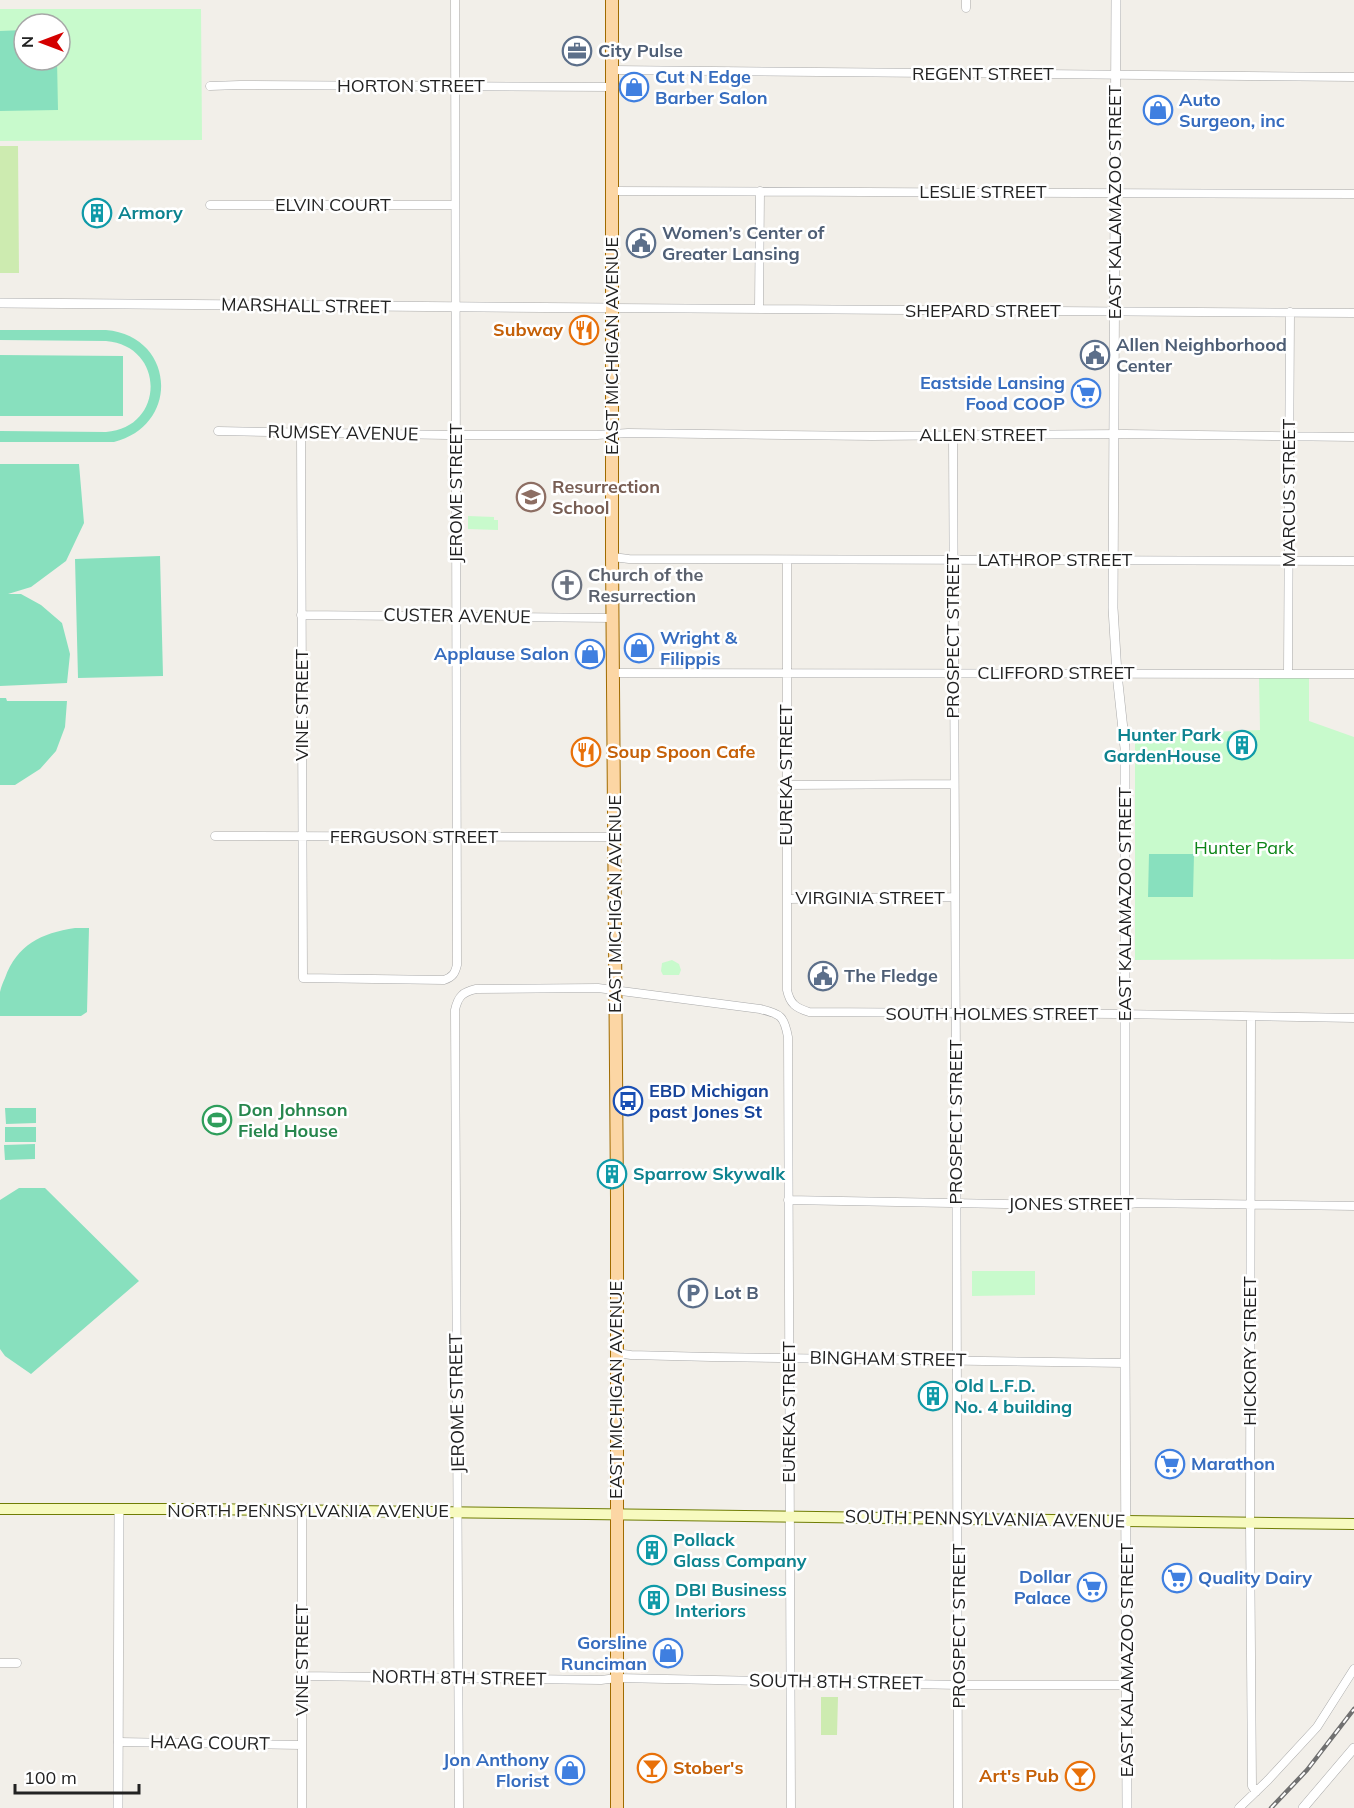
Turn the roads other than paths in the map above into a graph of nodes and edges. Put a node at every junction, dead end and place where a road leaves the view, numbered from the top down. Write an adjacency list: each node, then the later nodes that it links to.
1 (455, 0): 8 (street, JEROME STREET)
2 (612, 0): 4 (main road, EAST MICHIGAN AVENUE)
3 (1116, 0): 5 (street, EAST KALAMAZOO STREET)
4 (612, 70): 5 (street, REGENT STREET); 9 (main road, EAST MICHIGAN AVENUE)
5 (1116, 75): 6 (street, REGENT STREET); 12 (street, EAST KALAMAZOO STREET)
6 (1354, 77)
7 (210, 86): 8 (street, HORTON STREET)
8 (456, 86): 9 (street, HORTON STREET); 15 (street, JEROME STREET)
9 (612, 87): 10 (main road, EAST MICHIGAN AVENUE)
10 (612, 190): 11 (street, LESLIE STREET); 18 (main road, EAST MICHIGAN AVENUE)
11 (760, 191): 12 (street, LESLIE STREET); 19 (street)
12 (1115, 193): 13 (street, LESLIE STREET); 20 (street, EAST KALAMAZOO STREET)
13 (1354, 194)
14 (210, 204): 15 (street, ELVIN COURT)
15 (455, 205): 17 (street, JEROME STREET)
16 (0, 303): 17 (street, MARSHALL STREET)
17 (456, 307): 18 (street, MARSHALL STREET); 26 (street, JEROME STREET)
18 (612, 308): 19 (street, SHEPARD STREET); 25 (main road, EAST MICHIGAN AVENUE)
19 (759, 309): 20 (street, SHEPARD STREET)
20 (1114, 312): 21 (street, SHEPARD STREET); 28 (street, EAST KALAMAZOO STREET)
21 (1290, 312): 22 (street, SHEPARD STREET); 29 (street, MARCUS STREET)
22 (1354, 313)
23 (218, 431): 24 (street, RUMSEY AVENUE)
24 (301, 432): 26 (street, RUMSEY AVENUE); 37 (street, VINE STREET)
25 (612, 434): 26 (street, RUMSEY AVENUE); 27 (street, ALLEN STREET); 31 (main road, EAST MICHIGAN AVENUE)
26 (456, 435): 38 (street, JEROME STREET)
27 (953, 435): 28 (street, ALLEN STREET); 33 (street, PROSPECT STREET)
28 (1113, 435): 29 (street, ALLEN STREET); 34 (street, EAST KALAMAZOO STREET)
29 (1289, 436): 30 (street, ALLEN STREET); 35 (street, MARCUS STREET)
30 (1354, 437)
31 (612, 557): 32 (street, LATHROP STREET); 39 (main road, EAST MICHIGAN AVENUE)
32 (787, 560): 33 (street, LATHROP STREET); 43 (street, EUREKA STREET)
33 (953, 560): 34 (street, LATHROP STREET); 41 (street, PROSPECT STREET)
34 (1113, 561): 35 (street, LATHROP STREET); 44 (street, EAST KALAMAZOO STREET)
35 (1288, 561): 36 (street, LATHROP STREET); 42 (street, MARCUS STREET)
36 (1354, 561)
37 (301, 615): 38 (street, CUSTER AVENUE); 49 (street, VINE STREET)
38 (457, 616): 39 (street, CUSTER AVENUE); 50 (street, JEROME STREET)
39 (613, 618): 40 (main road, EAST MICHIGAN AVENUE)
40 (613, 673): 43 (street, CLIFFORD STREET); 51 (main road, EAST MICHIGAN AVENUE)
41 (953, 673): 43 (street, CLIFFORD STREET); 44 (street, CLIFFORD STREET); 46 (street, PROSPECT STREET)
42 (1288, 673): 44 (street, CLIFFORD STREET); 45 (street, CLIFFORD STREET)
43 (786, 674): 47 (street, EUREKA STREET)
44 (1117, 674): 58 (street, EAST KALAMAZOO STREET)
45 (1354, 674)
46 (954, 784): 47 (street); 52 (street, PROSPECT STREET)
47 (786, 785): 53 (street, EUREKA STREET)
48 (215, 836): 49 (street, FERGUSON STREET)
49 (302, 836): 50 (street, FERGUSON STREET); 54 (street, VINE STREET)
50 (457, 837): 51 (street, FERGUSON STREET); 54 (street, JEROME STREET)
51 (614, 837): 55 (main road, EAST MICHIGAN AVENUE)
52 (954, 897): 53 (street, VIRGINIA STREET); 57 (street, PROSPECT STREET)
53 (787, 899): 56 (street, EUREKA STREET)
54 (444, 980)
55 (616, 989): 61 (street, EUREKA STREET); 66 (main road, EAST MICHIGAN AVENUE); 73 (street, JEROME STREET)
56 (787, 990): 57 (street, SOUTH HOLMES STREET)
57 (955, 1014): 58 (street, SOUTH HOLMES STREET); 62 (street, PROSPECT STREET)
58 (1125, 1015): 59 (street, SOUTH HOLMES STREET); 63 (street, EAST KALAMAZOO STREET)
59 (1251, 1017): 60 (street, SOUTH HOLMES STREET); 64 (street, HICKORY STREET)
60 (1354, 1018)
61 (788, 1200): 62 (street, JONES STREET); 67 (street, EUREKA STREET)
62 (957, 1204): 63 (street, JONES STREET); 68 (street, PROSPECT STREET)
63 (1126, 1205): 64 (street, JONES STREET); 69 (street, EAST KALAMAZOO STREET)
64 (1250, 1205): 65 (street, JONES STREET); 78 (street, HICKORY STREET)
65 (1354, 1206)
66 (616, 1353): 67 (street, BINGHAM STREET); 74 (main road, EAST MICHIGAN AVENUE)
67 (789, 1357): 68 (street, BINGHAM STREET); 75 (street, EUREKA STREET)
68 (958, 1360): 69 (street, BINGHAM STREET); 76 (street, PROSPECT STREET)
69 (1125, 1363): 77 (street, EAST KALAMAZOO STREET)
70 (0, 1509): 71 (main road, NORTH PENNSYLVANIA AVENUE)
71 (119, 1510): 72 (main road, NORTH PENNSYLVANIA AVENUE); 89 (street)
72 (302, 1511): 73 (main road, NORTH PENNSYLVANIA AVENUE); 83 (street, VINE STREET)
73 (458, 1512): 74 (main road, NORTH PENNSYLVANIA AVENUE); 84 (street, JEROME STREET)
74 (616, 1515): 75 (main road, SOUTH PENNSYLVANIA AVENUE); 85 (main road, EAST MICHIGAN AVENUE)
75 (790, 1516): 76 (main road, SOUTH PENNSYLVANIA AVENUE); 86 (street, EUREKA STREET)
76 (959, 1519): 77 (main road, SOUTH PENNSYLVANIA AVENUE); 87 (street, PROSPECT STREET)
77 (1126, 1521): 78 (main road, SOUTH PENNSYLVANIA AVENUE); 88 (street, EAST KALAMAZOO STREET)
78 (1250, 1522): 79 (main road, SOUTH PENNSYLVANIA AVENUE); 92 (street, HICKORY STREET)
79 (1354, 1524)
80 (0, 1663): 81 (street)
81 (17, 1663)
82 (1354, 1669): 92 (street)
83 (302, 1676): 84 (street, NORTH 8TH STREET); 90 (street, VINE STREET)
84 (458, 1678): 85 (street, NORTH 8TH STREET); 95 (street, JEROME STREET)
85 (616, 1678): 86 (street, SOUTH 8TH STREET); 96 (main road, EAST MICHIGAN AVENUE)
86 (791, 1681): 87 (street, SOUTH 8TH STREET); 97 (street, EUREKA STREET)
87 (959, 1685): 88 (street, SOUTH 8TH STREET); 98 (street, PROSPECT STREET)
88 (1127, 1685): 99 (street, EAST KALAMAZOO STREET)
89 (118, 1742): 90 (street, HAAG COURT); 93 (street)
90 (302, 1744): 94 (street, VINE STREET)
91 (1354, 1748): 101 (street)
92 (1256, 1792): 100 (street)
93 (118, 1808)
94 (302, 1808)
95 (459, 1808)
96 (617, 1808)
97 (791, 1808)
98 (958, 1808)
99 (1127, 1808)
100 (1239, 1808)
101 (1303, 1808)

